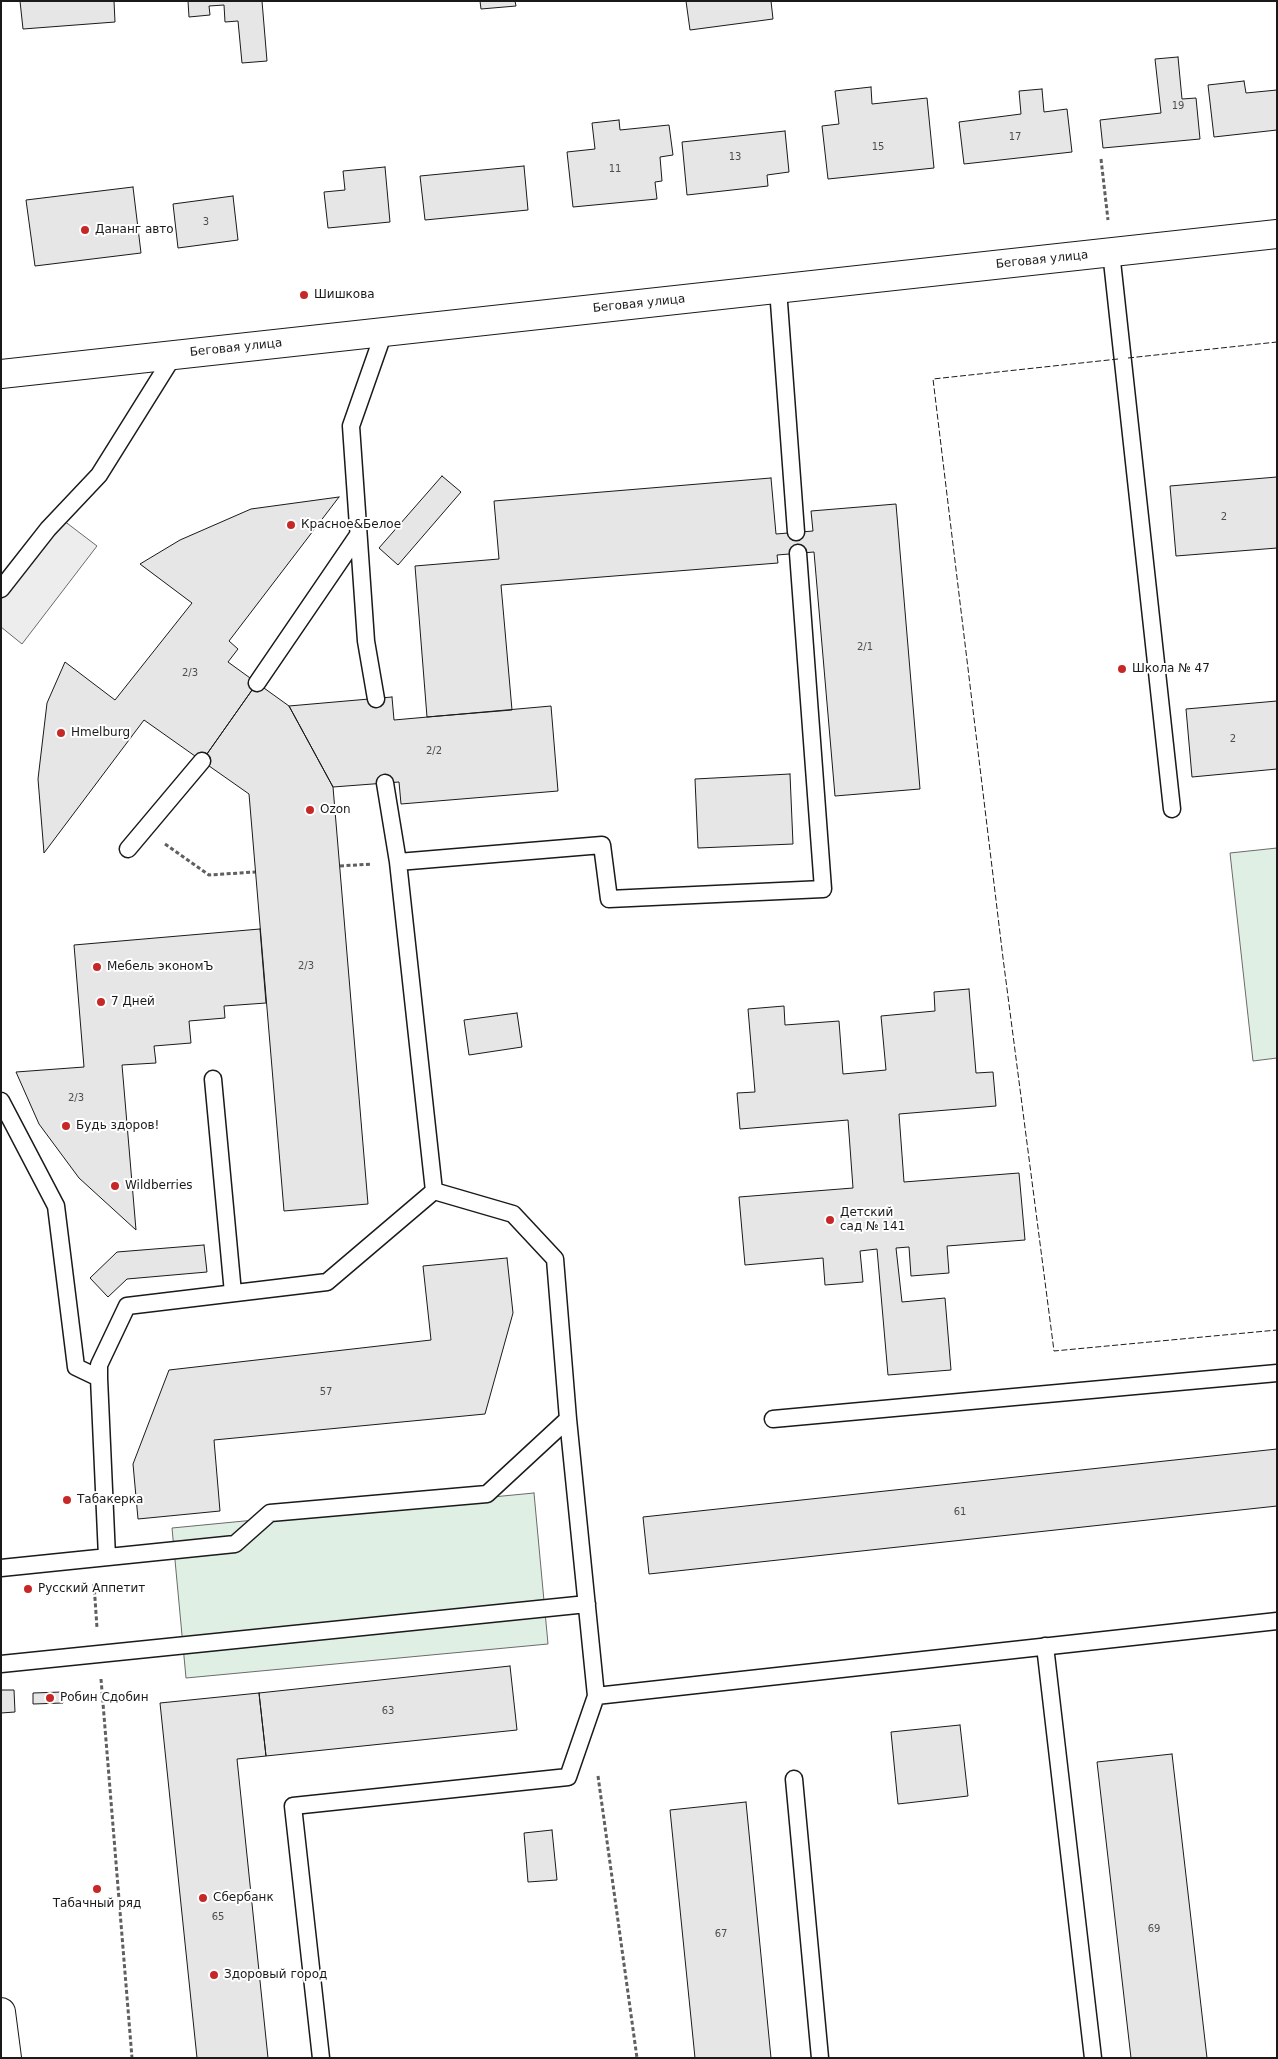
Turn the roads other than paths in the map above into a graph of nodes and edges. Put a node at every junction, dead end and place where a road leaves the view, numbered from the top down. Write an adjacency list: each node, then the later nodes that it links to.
1 (1277, 234): 2 (street, Беговая улица)
2 (1111, 252): 3 (street, Беговая улица); 15 (lane)
3 (778, 289): 4 (street, Беговая улица); 7 (lane)
4 (384, 332): 5 (street, Беговая улица); 8 (lane)
5 (174, 355): 6 (street, Беговая улица); 10 (lane)
6 (1, 374)
7 (796, 532)
8 (358, 535): 11 (lane); 12 (lane)
9 (798, 553): 17 (lane)
10 (1, 590)
11 (257, 683)
12 (376, 699)
13 (202, 760): 16 (lane)
14 (385, 783): 17 (lane)
15 (1172, 808)
16 (128, 849)
17 (398, 862): 20 (lane)
18 (213, 1079): 21 (lane)
19 (1, 1101): 23 (lane)
20 (434, 1191): 21 (lane); 24 (lane)
21 (232, 1293): 23 (lane)
22 (1277, 1373): 25 (lane)
23 (99, 1378): 26 (lane)
24 (568, 1419): 26 (lane); 28 (lane)
25 (773, 1419)
26 (107, 1557): 27 (lane)
27 (1, 1568)
28 (587, 1604): 31 (lane); 32 (lane)
29 (1277, 1621): 30 (lane)
30 (1045, 1646): 32 (lane); 38 (lane)
31 (1, 1664)
32 (596, 1696): 36 (lane)
33 (794, 1780): 37 (lane)
34 (1, 2012): 35 (street)
35 (6, 2058)
36 (322, 2058)
37 (820, 2058)
38 (1093, 2058)

